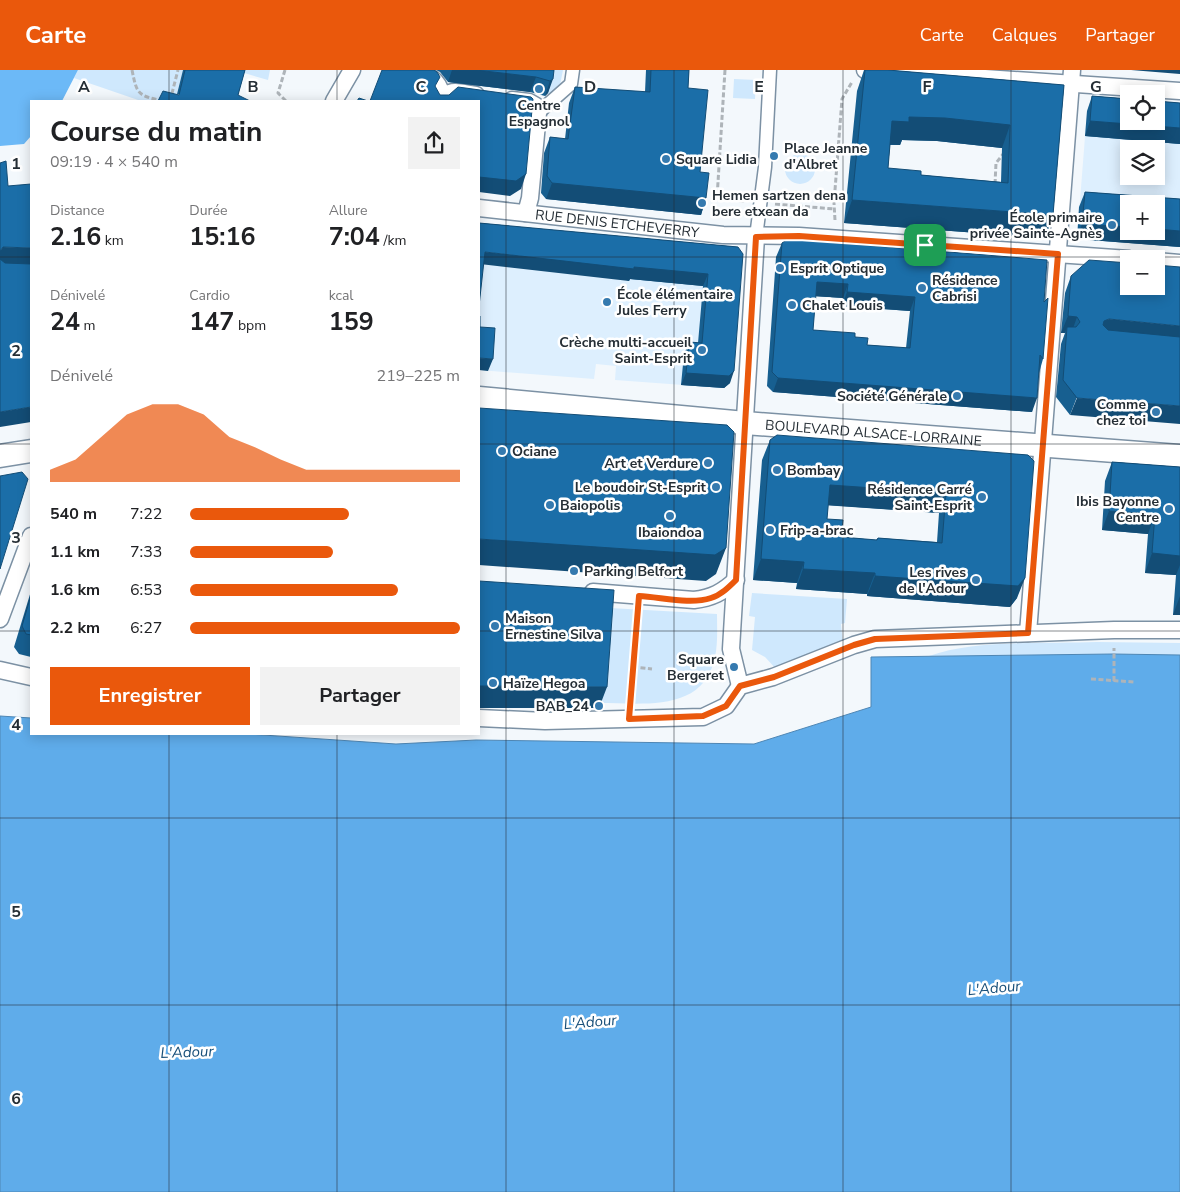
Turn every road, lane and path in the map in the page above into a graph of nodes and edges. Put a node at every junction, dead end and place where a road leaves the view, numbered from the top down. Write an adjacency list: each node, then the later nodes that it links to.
1 (132, 70): 12 (path)
2 (178, 70): 13 (path)
3 (285, 70): 14 (path)
4 (352, 70): 15 (street)
5 (408, 70): 11 (street)
6 (573, 70): 16 (street)
7 (770, 70): 22 (street)
8 (859, 75): 9 (street); 21 (path)
9 (1071, 76): 10 (street); 23 (street)
10 (1180, 91)
11 (442, 98): 16 (street)
12 (158, 100)
13 (170, 100)
14 (285, 100)
15 (335, 100)
16 (538, 113): 20 (street)
17 (1007, 149): 18 (path)
18 (994, 193)
19 (480, 208): 20 (street, RUE DENIS ETCHEVERRY)
20 (526, 213): 22 (street, RUE DENIS ETCHEVERRY)
21 (835, 226)
22 (756, 237): 23 (street, RUE DENIS ETCHEVERRY); 28 (street)
23 (1058, 254): 24 (street, RUE DENIS ETCHEVERRY); 29 (street)
24 (1120, 258)
25 (1165, 262): 26 (street)
26 (1180, 263)
27 (480, 398): 28 (main road, BOULEVARD ALSACE-LORRAINE)
28 (745, 423): 29 (main road, BOULEVARD ALSACE-LORRAINE); 34 (street)
29 (1043, 446): 32 (main road, BOULEVARD ALSACE-LORRAINE); 40 (street)
30 (30, 451): 31 (main road)
31 (0, 456)
32 (1180, 456)
33 (30, 539): 37 (street)
34 (736, 580): 36 (street); 48 (street)
35 (573, 590): 36 (street)
36 (639, 596): 41 (path)
37 (1, 617)
38 (1114, 630): 39 (street); 40 (street); 46 (path)
39 (1180, 630)
40 (1028, 633): 48 (street)
41 (633, 667): 42 (path); 50 (path)
42 (652, 669)
43 (0, 670): 44 (street)
44 (30, 677)
45 (1091, 679): 46 (path)
46 (1114, 680): 47 (path)
47 (1134, 682)
48 (740, 686): 50 (street)
49 (480, 718): 50 (street)
50 (629, 719)

